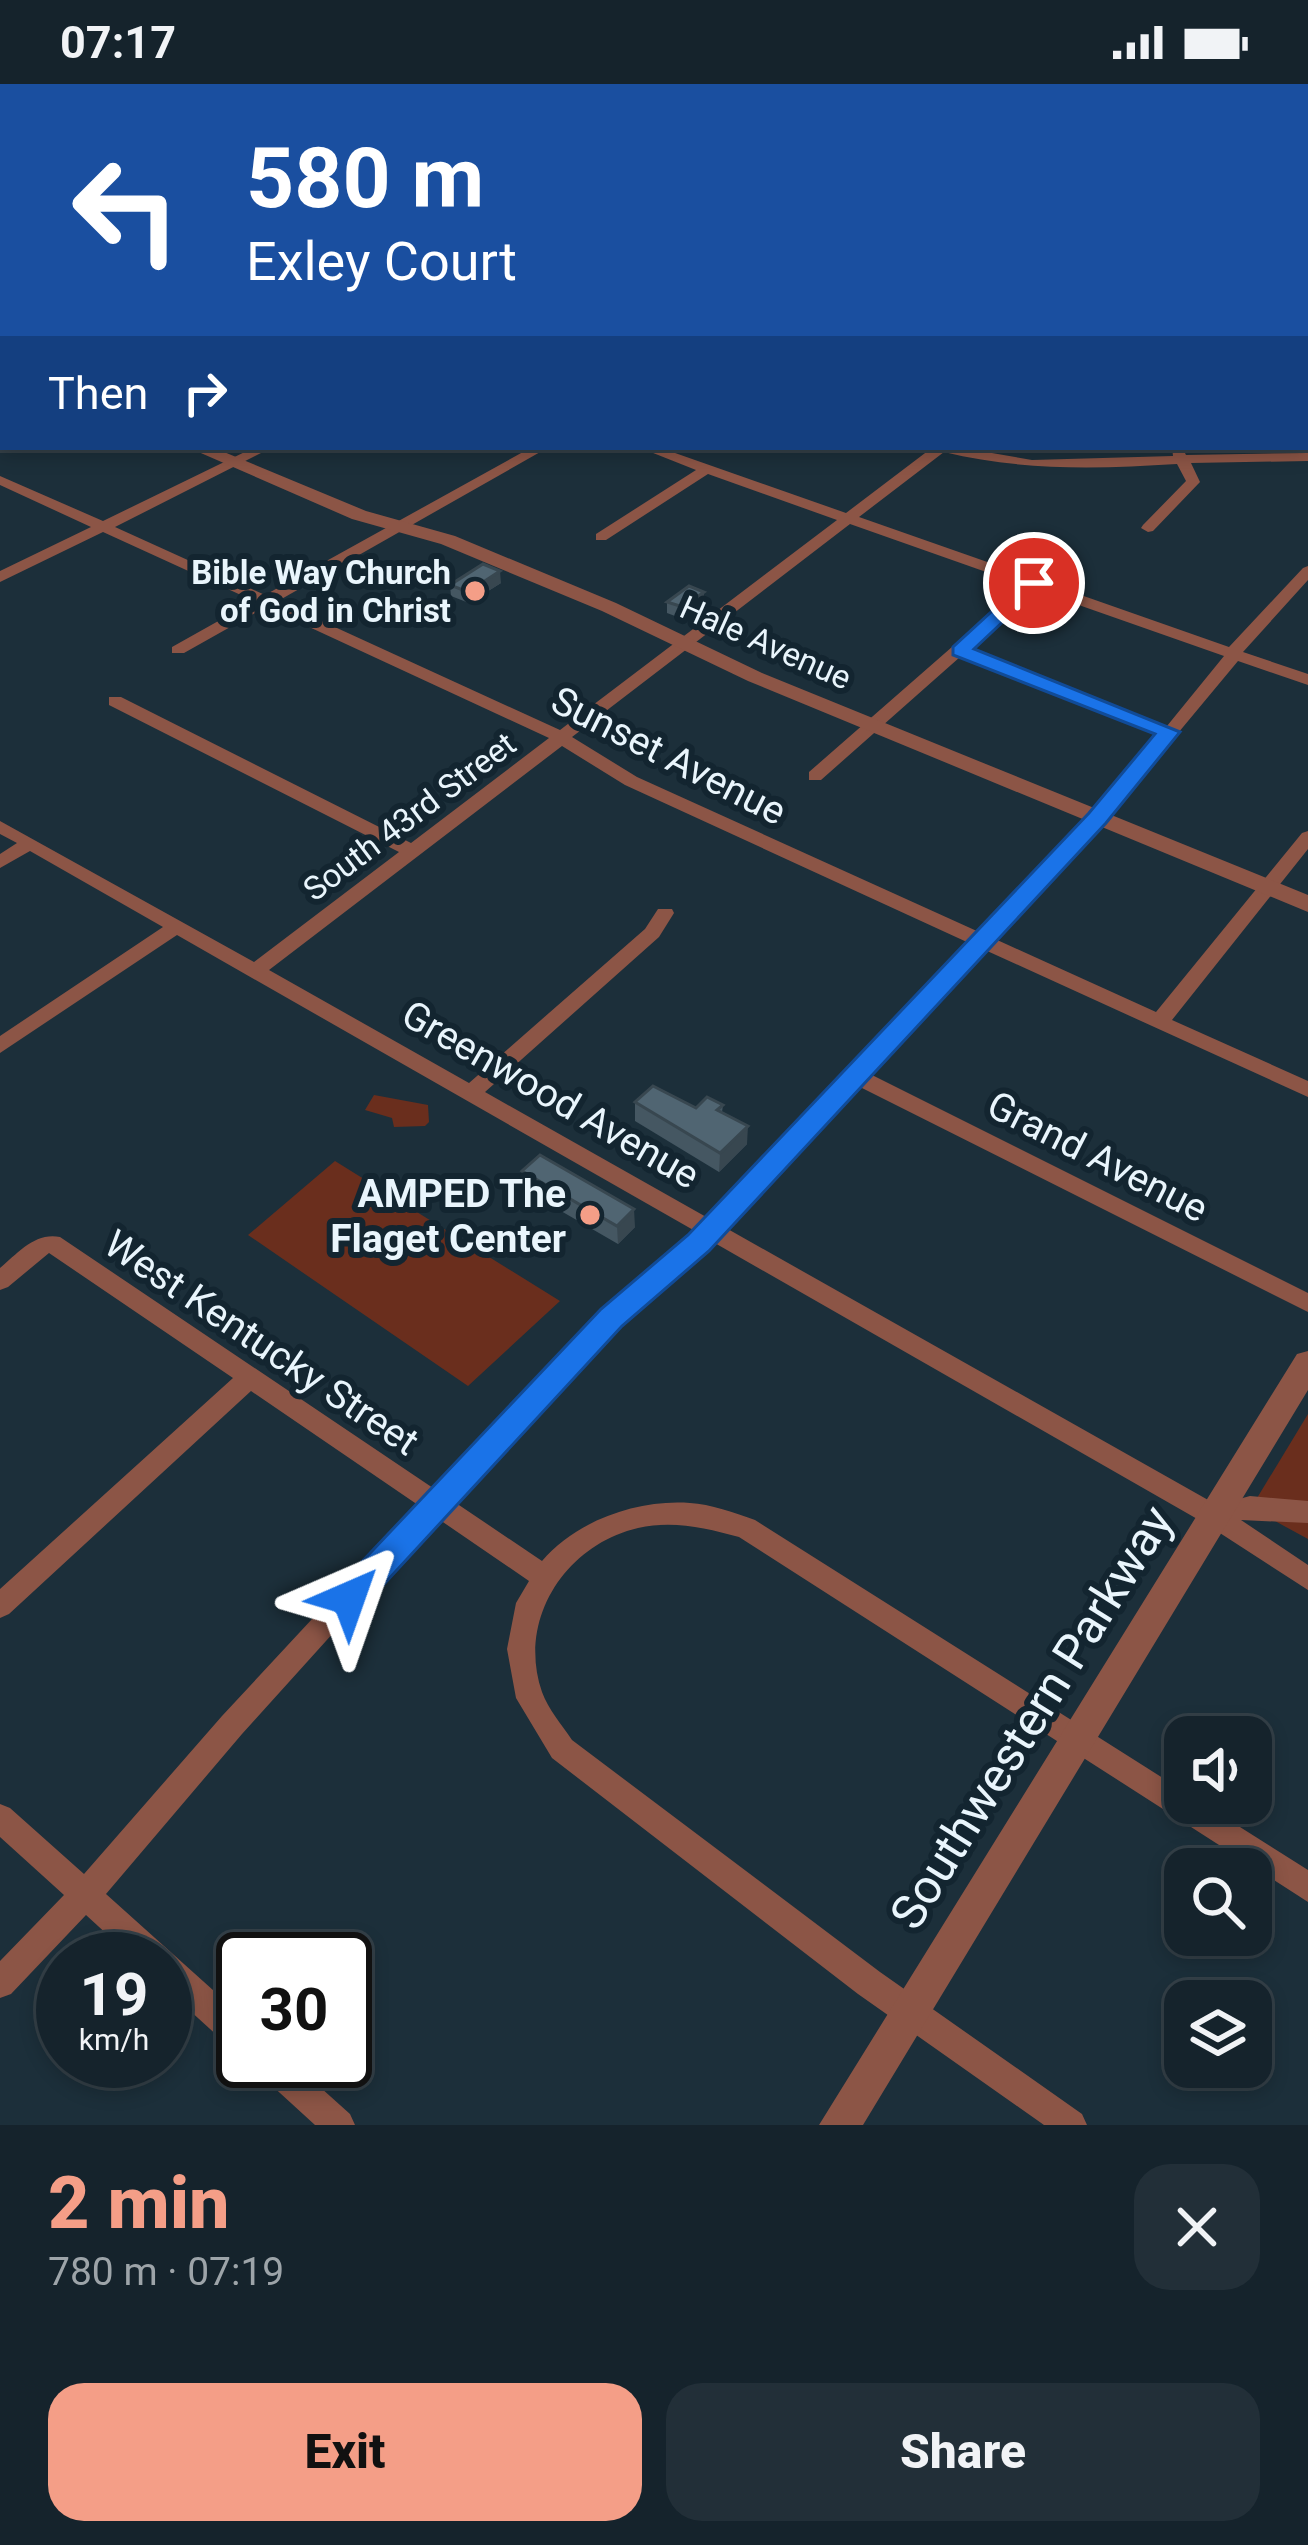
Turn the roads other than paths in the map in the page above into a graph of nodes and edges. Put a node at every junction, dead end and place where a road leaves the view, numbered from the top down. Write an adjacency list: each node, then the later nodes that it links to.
1 (203, 450): 9 (street, Hale Avenue)
2 (260, 450): 9 (street)
3 (537, 450): 13 (street)
4 (654, 450): 10 (street)
5 (937, 450): 12 (street, South 43rd Street)
6 (952, 450): 7 (street)
7 (1179, 454): 8 (street); 15 (street)
8 (1308, 457)
9 (234, 463): 13 (street, Hale Avenue); 14 (street)
10 (706, 469): 12 (street); 16 (street)
11 (0, 480): 14 (street, Sunset Avenue)
12 (848, 519): 19 (street); 21 (street, South 43rd Street)
13 (404, 526): 20 (street); 21 (street, Hale Avenue)
14 (102, 527): 18 (street); 20 (street, Sunset Avenue)
15 (1148, 528)
16 (601, 537)
17 (1308, 571): 24 (street)
18 (0, 577)
19 (1034, 583): 23 (street); 24 (street)
20 (267, 602): 22 (street); 29 (street, Sunset Avenue)
21 (684, 644): 27 (street, Hale Avenue); 29 (street, South 43rd Street)
22 (178, 650)
23 (960, 651): 27 (street); 28 (street)
24 (1234, 653): 25 (street); 28 (street)
25 (1308, 680)
26 (115, 701): 35 (street)
27 (875, 726): 30 (street); 31 (street, Hale Avenue)
28 (1168, 732): 31 (street)
29 (560, 738): 35 (street, South 43rd Street); 41 (street, Sunset Avenue)
30 (815, 776)
31 (1098, 818): 37 (street, Hale Avenue); 41 (street)
32 (0, 826): 34 (street, Greenwood Avenue)
33 (1308, 837): 37 (street)
34 (29, 843): 36 (street); 40 (street, Greenwood Avenue)
35 (412, 851): 42 (street, South 43rd Street)
36 (0, 862)
37 (1268, 888): 38 (street, Hale Avenue); 43 (street)
38 (1308, 904)
39 (665, 913): 47 (street)
40 (177, 926): 42 (street, Greenwood Avenue); 44 (street)
41 (981, 940): 43 (street, Sunset Avenue); 45 (street)
42 (255, 971): 47 (street, Greenwood Avenue)
43 (1159, 1022): 46 (street, Sunset Avenue)
44 (0, 1046)
45 (855, 1075): 48 (street); 50 (street, Grand Avenue)
46 (1308, 1090)
47 (470, 1093): 48 (street, Greenwood Avenue)
48 (710, 1229): 53 (street); 55 (street, Greenwood Avenue)
49 (0, 1281): 52 (street, West Kentucky Street)
50 (1308, 1303)
51 (1308, 1363): 55 (street, Southwestern Parkway)
52 (250, 1377): 53 (street, West Kentucky Street); 58 (street)
53 (436, 1504): 56 (street, West Kentucky Street); 62 (street)
54 (1308, 1512): 55 (street)
55 (1215, 1516): 57 (street, Greenwood Avenue); 59 (street, Southwestern Parkway)
56 (541, 1575): 59 (street); 66 (street)
57 (1308, 1579)
58 (0, 1606)
59 (1076, 1738): 61 (street); 66 (street, Southwestern Parkway)
60 (0, 1818): 62 (street)
61 (1308, 1887)
62 (85, 1895): 63 (street); 64 (street)
63 (126, 1932)
64 (0, 1983)
65 (192, 1992): 67 (street)
66 (910, 2010): 70 (street, Southwestern Parkway); 71 (street)
67 (216, 2013)
68 (298, 2088): 69 (street)
69 (339, 2125)
70 (840, 2125)
71 (1071, 2125)

